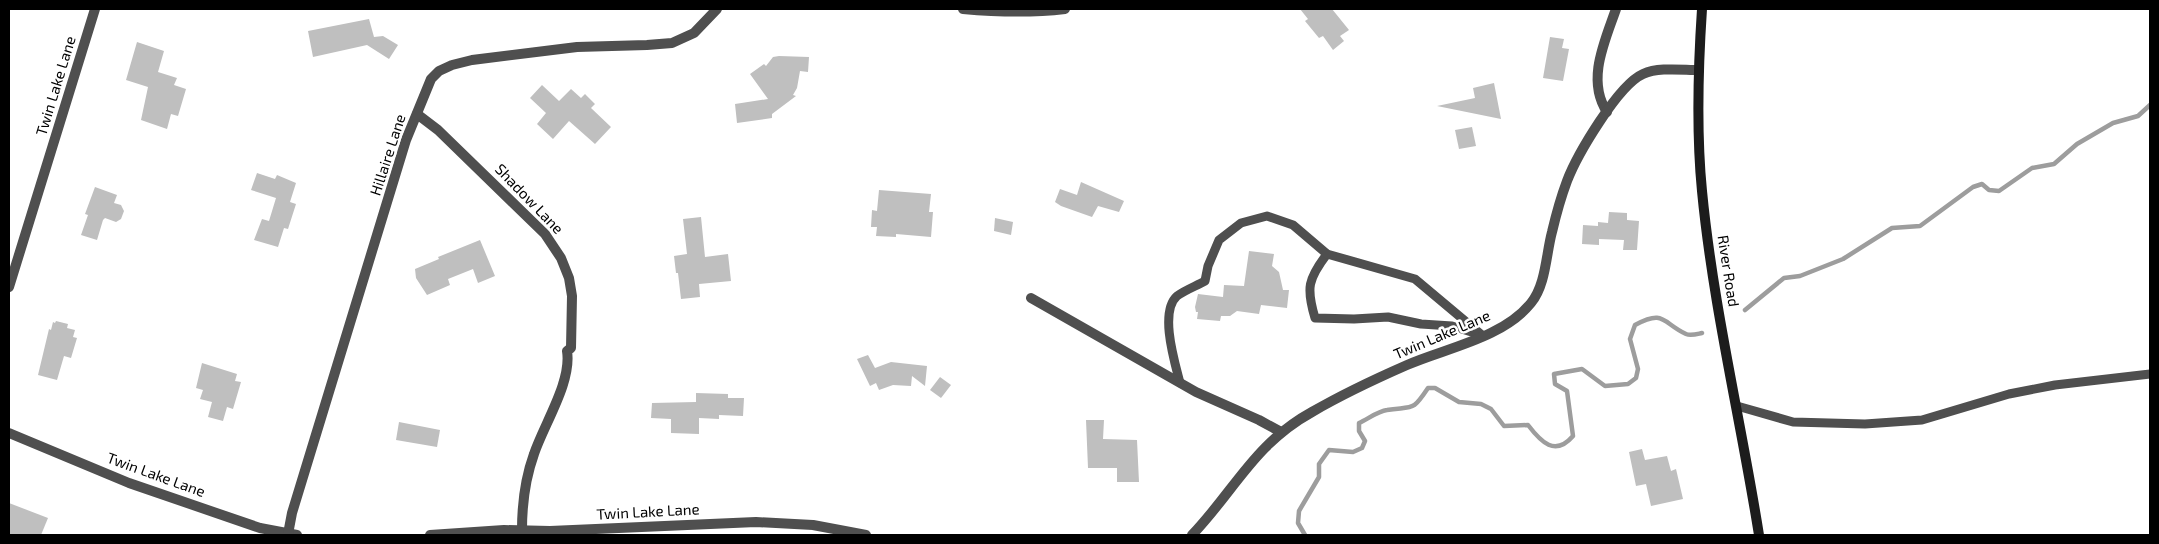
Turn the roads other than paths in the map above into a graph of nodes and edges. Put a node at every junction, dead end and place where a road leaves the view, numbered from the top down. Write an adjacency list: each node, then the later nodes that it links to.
1 (95, 9): 11 (street, Twin Lake Lane)
2 (717, 9): 9 (street, Hillaire Lane)
3 (963, 9): 4 (street)
4 (1066, 9)
5 (1616, 9): 8 (street)
6 (1702, 9): 7 (main road, River Road)
7 (1699, 70): 8 (street, Twin Lake Lane); 16 (main road, River Road)
8 (1607, 112): 13 (street, Twin Lake Lane)
9 (417, 114): 19 (street, Shadow Lane); 20 (street, Hillaire Lane)
10 (1327, 254): 13 (lane); 13 (lane); 15 (lane)
11 (9, 287)
12 (1032, 298): 15 (street)
13 (1483, 336): 17 (street, Twin Lake Lane)
14 (2150, 374): 16 (lane)
15 (1180, 383): 17 (street)
16 (1737, 406): 25 (main road, River Road)
17 (1281, 432): 24 (street, Twin Lake Lane)
18 (9, 433): 20 (street, Twin Lake Lane)
19 (522, 530): 21 (street, Twin Lake Lane); 23 (street, Twin Lake Lane)
20 (292, 534)
21 (482, 534): 22 (street, Twin Lake Lane)
22 (430, 535)
23 (866, 535)
24 (1192, 535)
25 (1759, 535)

